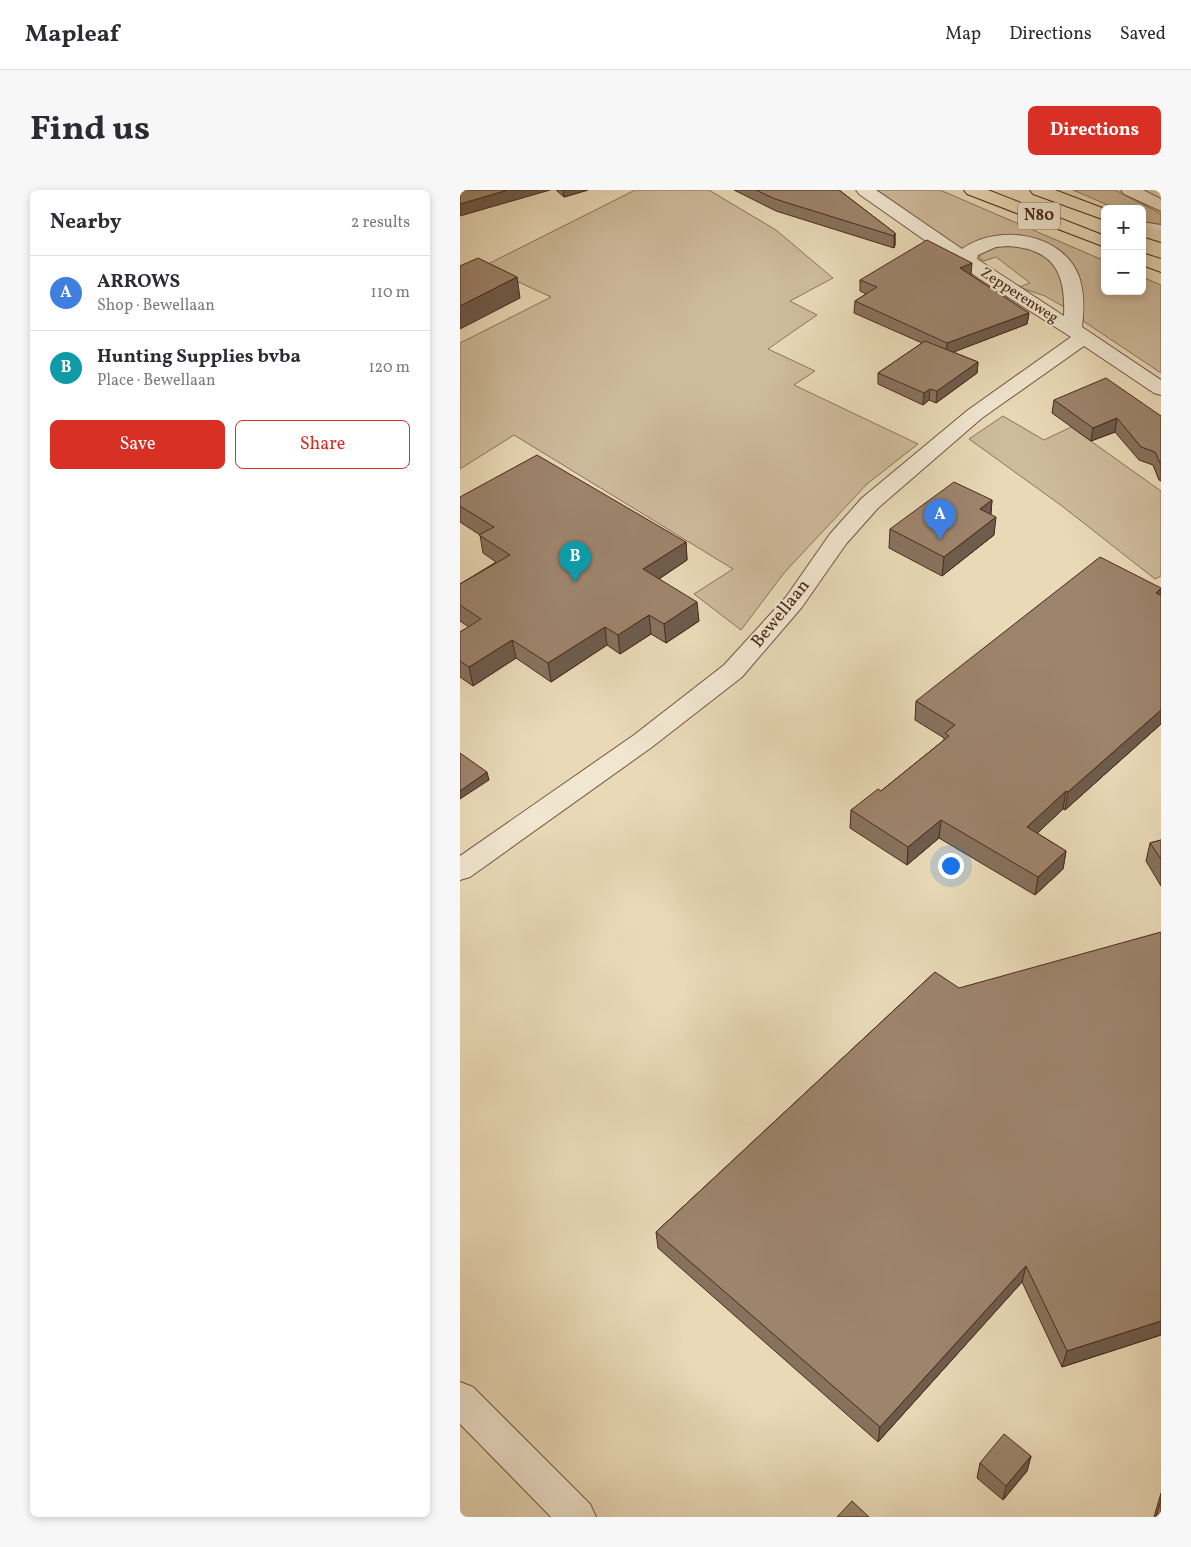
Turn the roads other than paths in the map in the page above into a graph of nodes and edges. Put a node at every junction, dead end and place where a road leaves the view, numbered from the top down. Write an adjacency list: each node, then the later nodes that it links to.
1 (865, 190): 13 (street, Zepperenweg)
2 (973, 190): 11 (highway, N80)
3 (1039, 190): 6 (highway, N80)
4 (1130, 190): 5 (street)
5 (1161, 206)
6 (1101, 213)
7 (1146, 228): 9 (street)
8 (1146, 230): 10 (highway)
9 (1161, 230)
10 (1161, 237)
11 (1101, 240)
12 (1146, 260): 14 (highway)
13 (967, 261): 15 (street, Zepperenweg); 15 (street, Zepperenweg)
14 (1161, 266)
15 (1078, 333): 16 (street, Zepperenweg); 17 (street, Bewellaan)
16 (1161, 389)
17 (460, 870)
18 (460, 1399): 19 (street)
19 (577, 1517)

